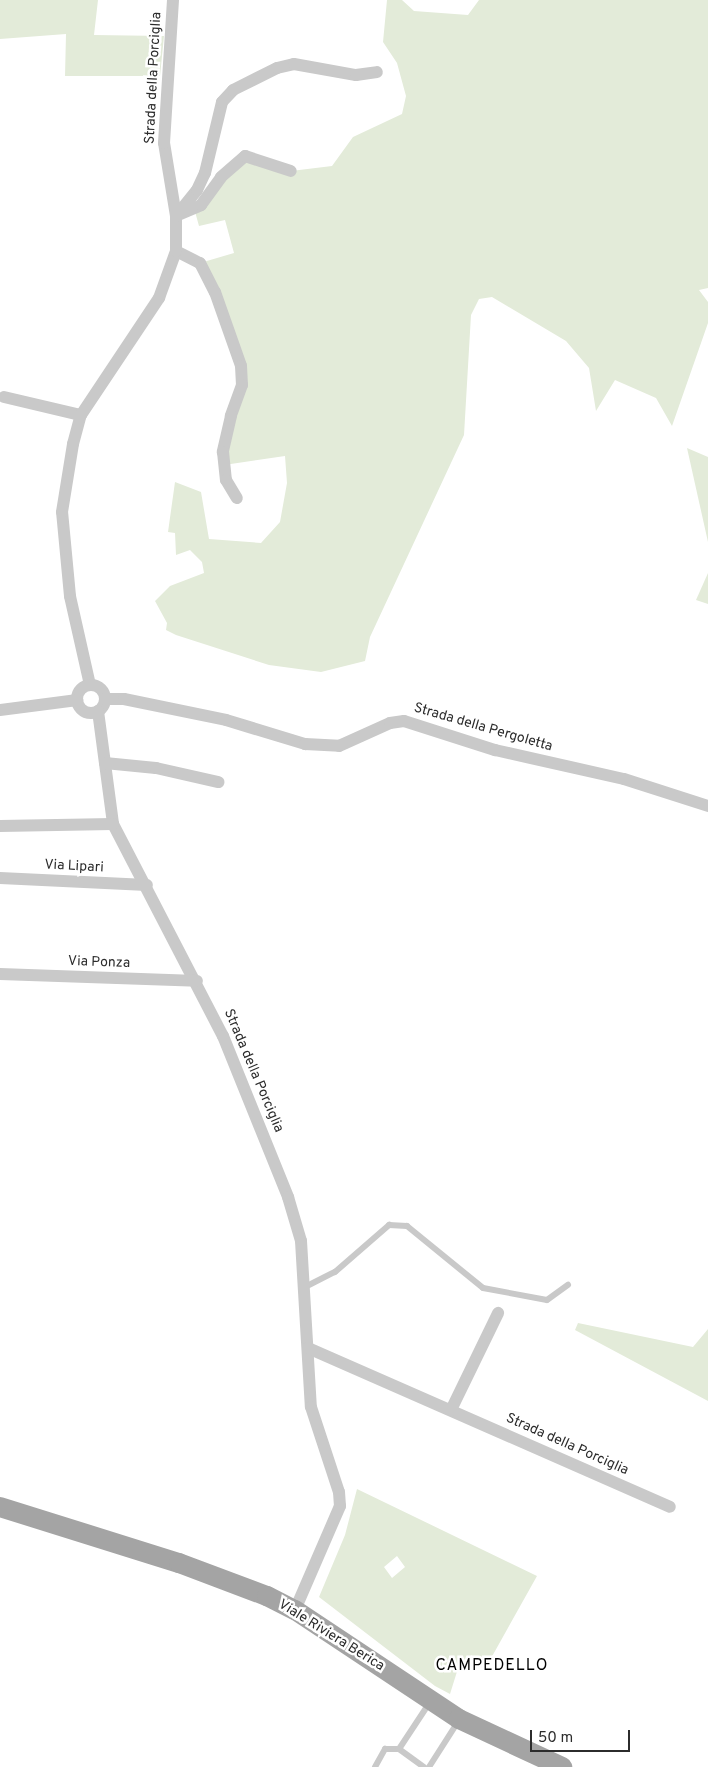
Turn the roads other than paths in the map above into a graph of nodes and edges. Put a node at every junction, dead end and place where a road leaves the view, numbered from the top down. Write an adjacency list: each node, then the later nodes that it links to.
1 (173, 0): 4 (street, Strada della Porciglia)
2 (377, 72): 4 (street)
3 (290, 171): 4 (street)
4 (176, 216): 5 (street, Strada della Porciglia)
5 (176, 251): 7 (street, Strada della Porciglia); 8 (street)
6 (4, 397): 7 (street)
7 (81, 415): 9 (street, Strada della Porciglia)
8 (236, 498)
9 (90, 686): 10 (street); 11 (street)
10 (105, 699): 13 (street); 16 (street, Strada della Pergoletta)
11 (77, 700): 12 (street); 13 (street)
12 (0, 710)
13 (98, 711): 14 (street, Strada della Porciglia)
14 (105, 763): 15 (street); 17 (street, Strada della Porciglia)
15 (218, 782)
16 (708, 806)
17 (113, 824): 18 (street); 20 (street, Strada della Porciglia)
18 (0, 826)
19 (0, 878): 20 (street, Via Lipari)
20 (147, 885): 22 (street, Strada della Porciglia)
21 (0, 974): 22 (street, Via Ponza)
22 (197, 981): 24 (street, Strada della Porciglia)
23 (568, 1285): 24 (lane)
24 (305, 1287): 26 (street, Strada della Porciglia)
25 (498, 1313): 27 (street)
26 (308, 1348): 27 (street, Strada della Porciglia); 30 (street, Strada della Porciglia)
27 (452, 1410): 29 (street, Strada della Porciglia)
28 (0, 1507): 30 (main road, Viale Riviera Berica)
29 (670, 1507)
30 (295, 1610): 31 (main road, Viale Riviera Berica)
31 (430, 1701): 32 (main road, Viale Riviera Berica); 33 (lane)
32 (459, 1719): 36 (lane); 37 (main road, Viale Riviera Berica)
33 (399, 1749): 34 (lane); 35 (lane)
34 (375, 1767)
35 (424, 1767)
36 (429, 1767)
37 (562, 1767)

